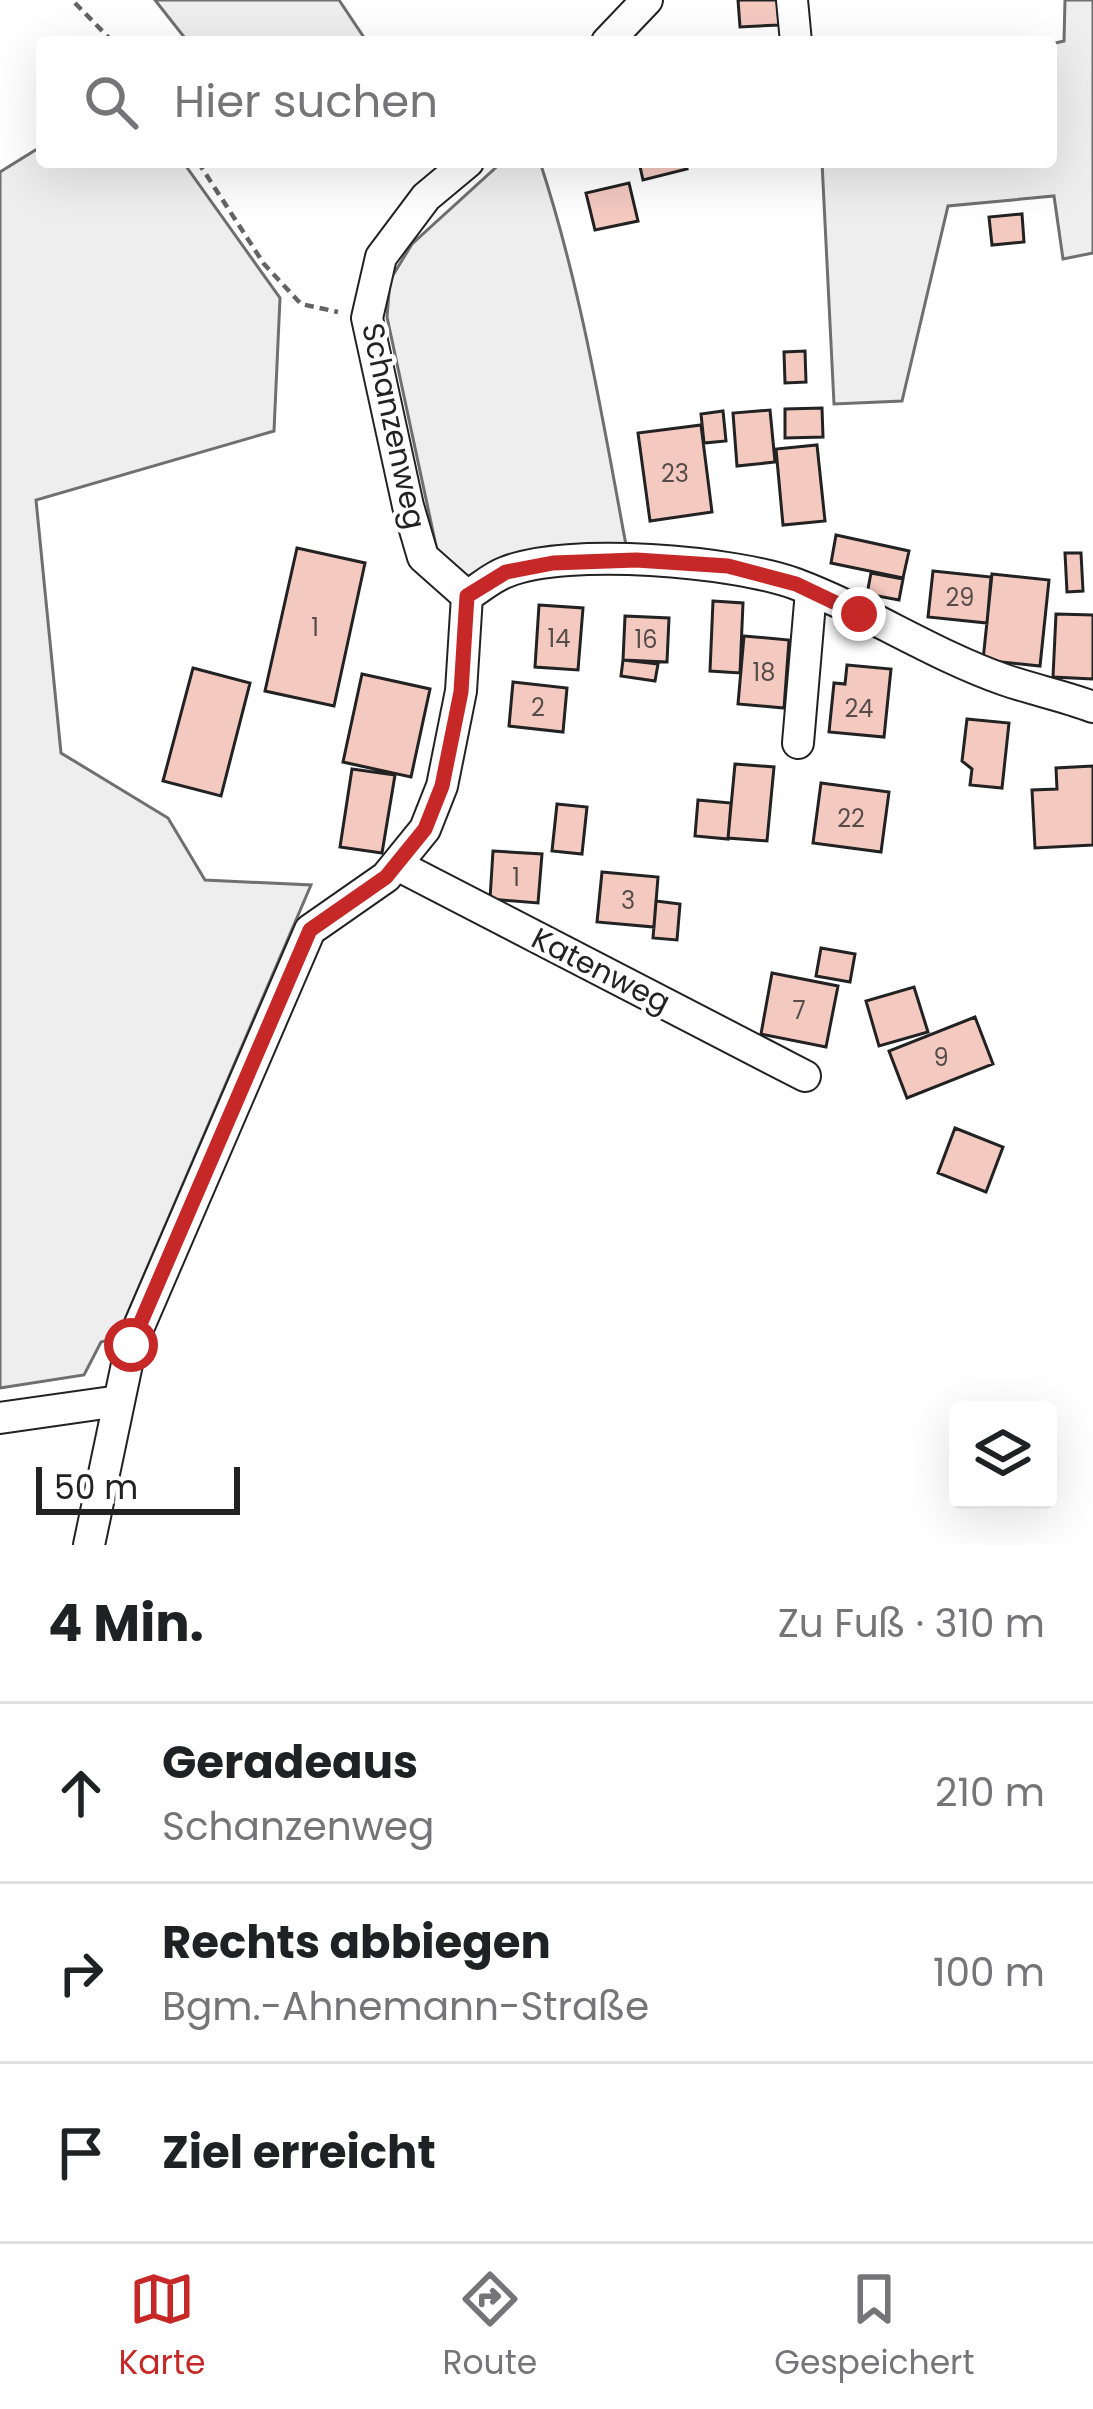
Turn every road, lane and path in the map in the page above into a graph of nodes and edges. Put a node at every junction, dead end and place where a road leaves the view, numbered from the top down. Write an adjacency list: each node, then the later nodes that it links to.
1 (647, 0): 5 (street)
2 (793, 0): 6 (street)
3 (75, 4): 4 (path)
4 (107, 36)
5 (613, 36)
6 (796, 36)
7 (202, 168): 9 (path)
8 (461, 168): 9 (street, Schanzenweg)
9 (367, 318): 11 (street, Schanzenweg)
10 (811, 591): 11 (street); 12 (street); 13 (street)
11 (467, 596): 14 (street)
12 (1093, 707)
13 (798, 743)
14 (397, 865): 15 (street, Katenweg); 16 (street)
15 (806, 1076)
16 (118, 1401): 17 (street); 18 (street)
17 (0, 1418)
18 (88, 1545)

